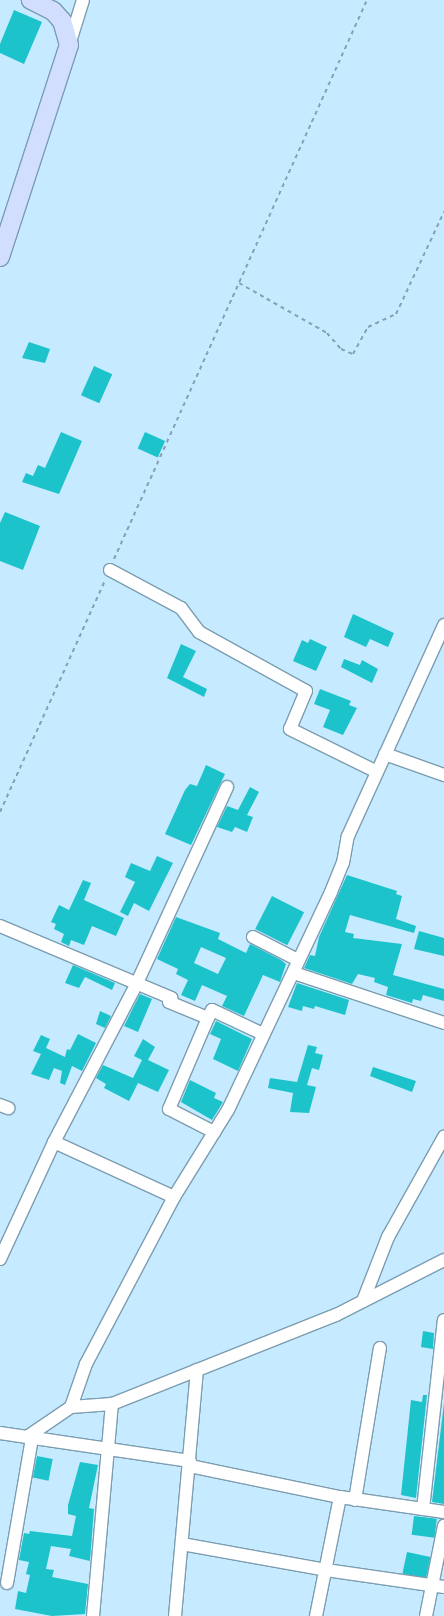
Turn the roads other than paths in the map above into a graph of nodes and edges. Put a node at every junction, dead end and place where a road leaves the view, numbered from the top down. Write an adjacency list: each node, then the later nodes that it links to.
1 (31, 0): 3 (street)
2 (83, 0): 3 (street)
3 (69, 46): 4 (street)
4 (0, 257)
5 (110, 570): 8 (street)
6 (444, 625): 7 (street)
7 (385, 754): 8 (street); 9 (street)
8 (377, 772): 13 (street)
9 (444, 775)
10 (227, 787): 15 (street)
11 (0, 926): 15 (street)
12 (253, 936): 13 (street)
13 (298, 960): 14 (street)
14 (294, 973): 17 (street); 18 (street)
15 (136, 984): 16 (street); 21 (street)
16 (208, 1018): 18 (street); 19 (street)
17 (444, 1023)
18 (263, 1034): 19 (street)
19 (214, 1132): 22 (street)
20 (444, 1136): 25 (street)
21 (54, 1142): 22 (street); 23 (street)
22 (174, 1197): 30 (street)
23 (0, 1259)
24 (444, 1260): 25 (street)
25 (363, 1301): 28 (street)
26 (444, 1320): 37 (street)
27 (380, 1348): 36 (street)
28 (197, 1370): 29 (street); 34 (street)
29 (112, 1404): 30 (street); 33 (street)
30 (71, 1407): 32 (street)
31 (0, 1433): 32 (street)
32 (30, 1438): 33 (street); 42 (street)
33 (109, 1448): 34 (street); 44 (street)
34 (190, 1463): 35 (street); 40 (street)
35 (340, 1497): 36 (street); 41 (street)
36 (355, 1500): 37 (street)
37 (423, 1509): 38 (street)
38 (444, 1512)
39 (444, 1526): 43 (street)
40 (182, 1544): 41 (street); 45 (street)
41 (326, 1570): 43 (street); 46 (street)
42 (7, 1583)
43 (438, 1586): 47 (street)
44 (93, 1616)
45 (176, 1616)
46 (316, 1616)
47 (426, 1616)

